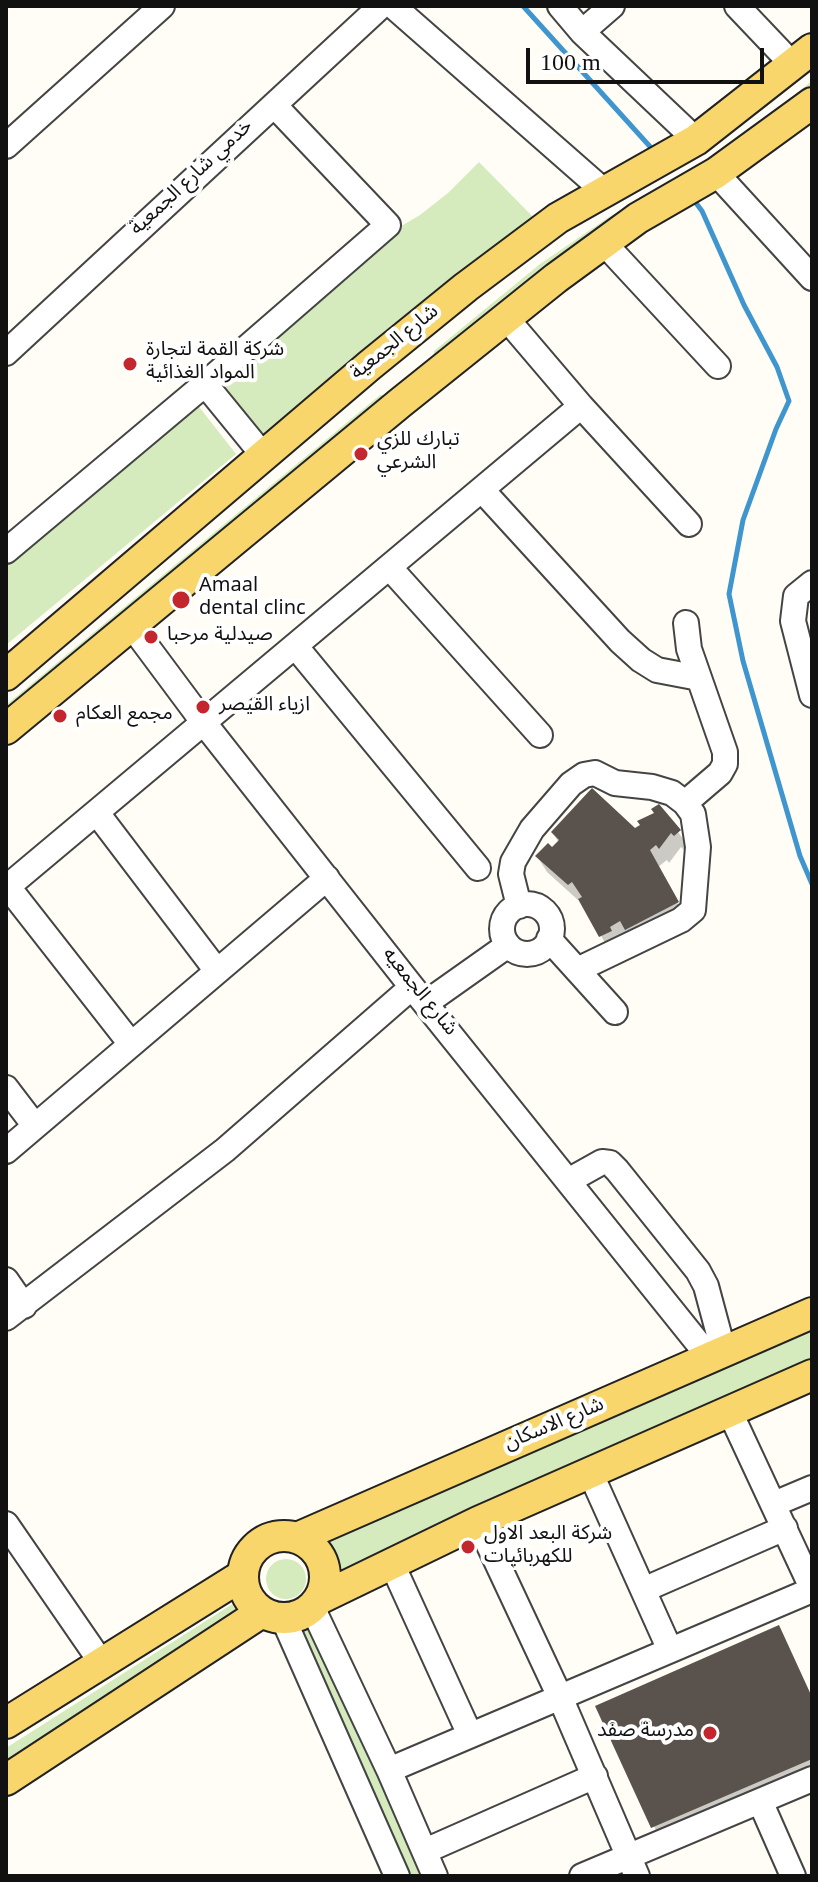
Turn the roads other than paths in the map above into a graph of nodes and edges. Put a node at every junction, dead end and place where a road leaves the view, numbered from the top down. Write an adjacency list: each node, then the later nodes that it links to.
1 (161, 6): 12 (street)
2 (393, 6): 14 (street)
3 (560, 6): 7 (street)
4 (612, 6): 7 (street)
5 (737, 6): 8 (street)
6 (363, 11): 10 (street, خدمي شارع الجمعية)
7 (582, 32): 11 (street)
8 (802, 57): 11 (main road, شارع الجمعية)
9 (812, 103): 13 (main road)
10 (274, 105): 19 (street, خدمي شارع الجمعية); 23 (street)
11 (696, 140): 14 (main road, شارع الجمعية)
12 (6, 146)
13 (716, 173): 15 (main road); 16 (street)
14 (605, 192): 18 (main road, شارع الجمعية)
15 (603, 242): 17 (main road); 20 (street)
16 (812, 278)
17 (506, 318): 22 (main road); 25 (street)
18 (415, 330): 21 (main road, شارع الجمعية); 22 (main road)
19 (6, 353)
20 (718, 366)
21 (367, 368): 24 (main road); 26 (main road, شارع الجمعية)
22 (442, 369): 24 (main road)
23 (205, 384): 26 (street); 29 (street)
24 (398, 405): 33 (main road)
25 (581, 406): 27 (street); 28 (street)
26 (263, 455): 35 (main road, شارع الجمعية)
27 (482, 490): 30 (street); 36 (street)
28 (689, 524)
29 (6, 551)
30 (390, 568): 34 (street); 40 (street)
31 (812, 583): 37 (street)
32 (686, 623): 36 (street)
33 (131, 625): 38 (street, شارع الجمعيه); 39 (main road)
34 (296, 647): 38 (street); 43 (street)
35 (6, 675)
36 (699, 678): 41 (street)
37 (812, 695)
38 (204, 723): 42 (street); 44 (street, شارع الجمعيه)
39 (6, 729)
40 (540, 735)
41 (685, 803): 46 (street); 49 (street)
42 (97, 813): 45 (street); 50 (street)
43 (478, 868)
44 (327, 878): 50 (street); 51 (street, شارع الجمعيه)
45 (7, 887): 53 (street)
46 (519, 906): 47 (street); 48 (street)
47 (549, 939): 48 (street); 49 (street)
48 (508, 945): 51 (street)
49 (577, 970): 52 (street)
50 (217, 971): 53 (street)
51 (419, 995): 57 (street, شارع الجمعيه); 59 (street)
52 (615, 1012)
53 (131, 1044): 55 (street)
54 (6, 1088): 55 (street)
55 (35, 1126): 56 (street)
56 (6, 1151)
57 (568, 1181): 61 (street, شارع الجمعيه); 61 (street)
58 (6, 1280): 59 (street)
59 (15, 1312)
60 (812, 1313): 61 (main road, شارع الاسكان)
61 (717, 1356): 70 (main road, شارع الاسكان)
62 (812, 1375): 63 (main road)
63 (729, 1410): 64 (main road); 66 (street)
64 (590, 1472): 67 (main road); 74 (street)
65 (812, 1488): 66 (street)
66 (774, 1504): 69 (street)
67 (478, 1522): 71 (main road); 79 (street)
68 (7, 1528): 78 (street)
69 (785, 1528): 73 (street); 74 (street)
70 (297, 1538): 72 (main road); 75 (main road)
71 (392, 1564): 75 (main road); 81 (street)
72 (243, 1575): 76 (main road); 78 (main road)
73 (812, 1589): 77 (street)
74 (643, 1590): 77 (street)
75 (316, 1603): 76 (main road); 82 (street)
76 (272, 1615): 85 (main road); 89 (street)
77 (670, 1650): 79 (street)
78 (101, 1662): 80 (main road)
79 (560, 1697): 81 (street); 83 (street)
80 (6, 1723)
81 (470, 1735): 82 (street)
82 (389, 1770): 87 (street)
83 (595, 1776): 87 (street); 88 (street)
84 (812, 1779): 86 (street)
85 (6, 1780)
86 (760, 1801): 88 (street); 92 (street)
87 (425, 1851): 90 (street)
88 (633, 1866): 91 (street)
89 (397, 1876)
90 (435, 1876)
91 (582, 1876)
92 (793, 1876)

